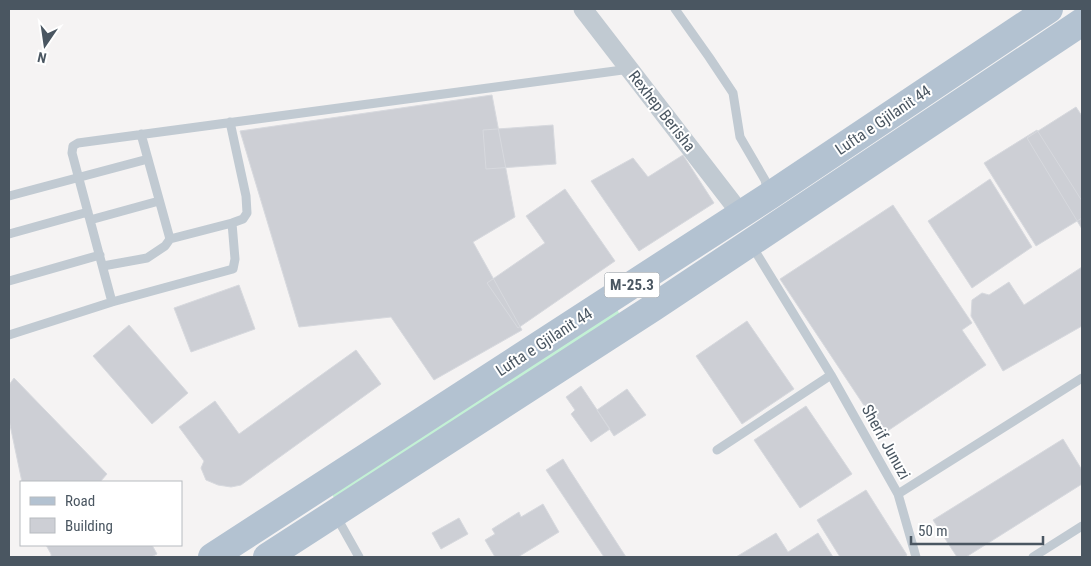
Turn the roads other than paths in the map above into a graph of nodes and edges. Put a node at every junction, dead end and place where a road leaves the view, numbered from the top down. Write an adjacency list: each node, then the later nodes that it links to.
1 (583, 9): 5 (street, Rexhep Berisha)
2 (675, 9): 11 (lane)
3 (1050, 9): 11 (main road, Lufta e Gjilanit 44 / M-25.3)
4 (1082, 22): 18 (main road, Lufta e Gjilanit 44 / M-25.3)
5 (630, 69): 6 (lane); 13 (street, Rexhep Berisha)
6 (230, 122): 7 (lane); 15 (lane)
7 (141, 134): 8 (lane); 9 (lane)
8 (148, 159): 9 (lane); 12 (lane)
9 (79, 177): 10 (lane); 14 (lane)
10 (9, 196)
11 (768, 196): 13 (main road, Lufta e Gjilanit 44 / M-25.3)
12 (160, 201): 14 (lane); 17 (lane)
13 (741, 214): 30 (main road, Lufta e Gjilanit 44 / M-25.3)
14 (89, 216): 16 (lane); 19 (lane)
15 (232, 223): 17 (lane); 22 (lane)
16 (9, 234)
17 (170, 239): 20 (lane)
18 (750, 243): 24 (lane, Sherif Junuzi); 28 (main road, Lufta e Gjilanit 44 / M-25.3)
19 (100, 255): 20 (lane); 21 (lane)
20 (103, 266): 22 (lane)
21 (9, 281)
22 (112, 302): 23 (lane)
23 (9, 335)
24 (831, 375): 26 (lane); 27 (lane, Sherif Junuzi)
25 (1082, 378): 27 (lane, Sherif Junuzi)
26 (717, 450)
27 (898, 494): 33 (lane)
28 (335, 514): 31 (main road, Lufta e Gjilanit 44 / M-25.3); 32 (lane)
29 (1082, 526): 34 (lane)
30 (212, 557)
31 (267, 557)
32 (359, 557)
33 (916, 557)
34 (1033, 557)

